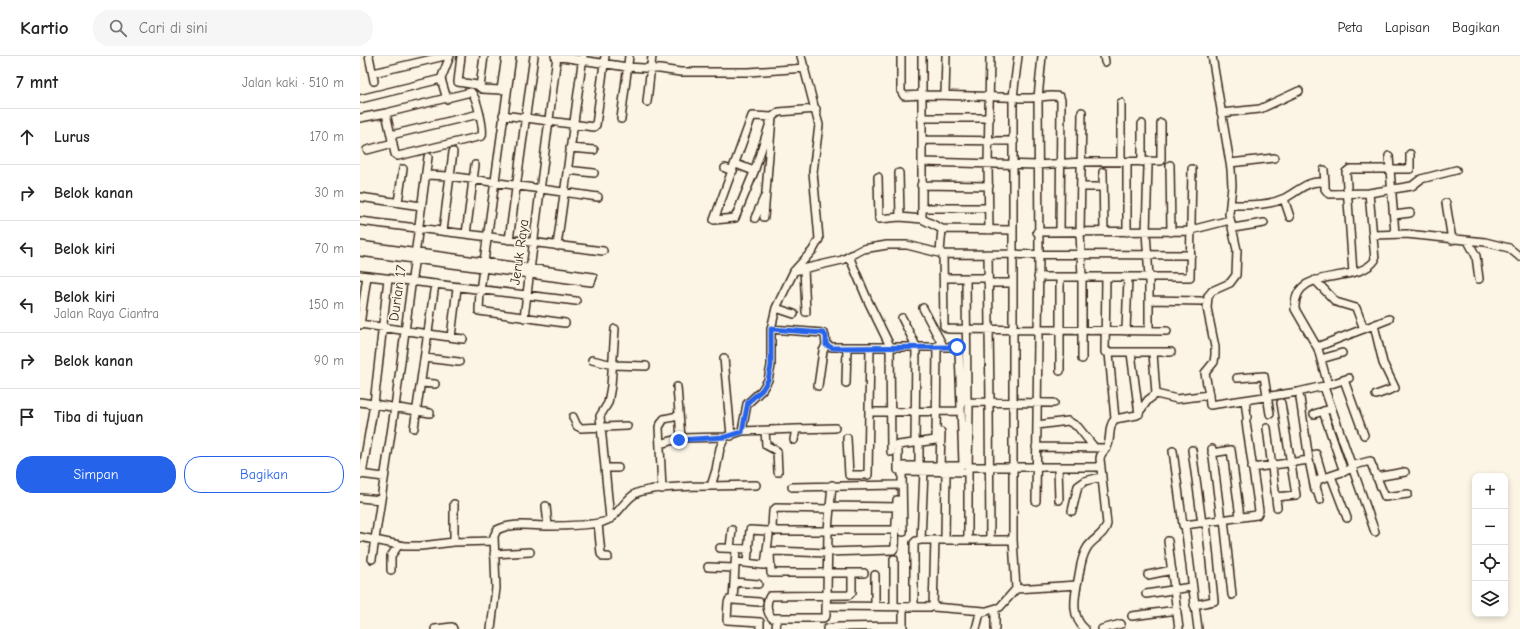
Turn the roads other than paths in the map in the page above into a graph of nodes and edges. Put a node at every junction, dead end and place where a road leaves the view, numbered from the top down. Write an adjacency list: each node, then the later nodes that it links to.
1 (369, 56): 26 (street)
2 (445, 56): 26 (street)
3 (450, 56): 27 (street)
4 (461, 56): 29 (street)
5 (484, 56): 29 (street)
6 (506, 56): 29 (street)
7 (512, 56): 45 (street)
8 (534, 56): 46 (street)
9 (556, 56): 21 (street); 52 (street, Jeruk Raya)
10 (605, 56): 22 (street)
11 (629, 56): 23 (street)
12 (652, 56): 25 (street)
13 (801, 56): 24 (street)
14 (901, 56): 31 (street)
15 (922, 56): 31 (street)
16 (946, 56): 32 (street)
17 (990, 56): 33 (street)
18 (1018, 56): 34 (street)
19 (1042, 56): 35 (street)
20 (1212, 56): 43 (street)
21 (582, 58): 22 (street); 54 (street)
22 (605, 64): 23 (street); 54 (street)
23 (627, 67): 25 (street); 51 (street)
24 (805, 68): 25 (street); 40 (street)
25 (651, 69): 38 (street)
26 (373, 73): 28 (street)
27 (441, 79): 36 (street); 37 (street)
28 (374, 81)
29 (480, 87)
30 (1299, 91): 43 (street)
31 (922, 95): 32 (street); 49 (street)
32 (945, 95): 33 (street)
33 (990, 95): 34 (street); 50 (street)
34 (1013, 97): 35 (street); 59 (street)
35 (1038, 98): 75 (street); 79 (street)
36 (360, 99)
37 (447, 99): 42 (street); 44 (street)
38 (647, 102)
39 (1121, 103): 71 (street)
40 (816, 109): 47 (street); 168 (street)
41 (1082, 112): 70 (street)
42 (386, 113): 48 (street); 56 (street)
43 (1220, 113): 72 (street)
44 (480, 114): 56 (street); 60 (street)
45 (503, 115): 46 (street); 97 (street)
46 (526, 117): 52 (street); 100 (street)
47 (772, 117): 81 (street); 88 (street); 93 (street)
48 (360, 118)
49 (921, 118): 50 (street); 57 (street)
50 (990, 118): 58 (street)
51 (621, 119)
52 (550, 121): 54 (street); 105 (street, Jeruk Raya)
53 (1161, 123): 76 (street)
54 (574, 124): 61 (street)
55 (1142, 124): 76 (street)
56 (391, 135): 60 (street)
57 (922, 140): 58 (street); 69 (street)
58 (990, 141): 59 (street); 73 (street)
59 (1014, 141): 74 (street)
60 (393, 143): 62 (street)
61 (570, 148): 63 (street); 85 (street)
62 (367, 150)
63 (594, 150)
64 (453, 152): 94 (street)
65 (1410, 154): 82 (street)
66 (1390, 156): 82 (street)
67 (428, 157): 92 (street, Durian 17)
68 (1274, 158): 72 (street)
69 (922, 162): 73 (street); 99 (street)
70 (1082, 162): 71 (street); 75 (street); 102 (street)
71 (1124, 163): 76 (street); 140 (street)
72 (1230, 163): 115 (street)
73 (988, 164): 74 (street); 101 (street)
74 (1013, 164): 79 (street); 133 (street)
75 (1060, 164): 79 (street); 137 (street)
76 (1145, 164): 141 (street)
77 (1170, 164): 142 (street)
78 (475, 165): 96 (street)
79 (1037, 165): 136 (street)
80 (725, 168): 81 (street)
81 (734, 168): 88 (street); 88 (street)
82 (1390, 168): 104 (street); 108 (street)
83 (403, 169): 113 (street)
84 (1192, 169): 135 (street)
85 (567, 170): 90 (street); 107 (street)
86 (1324, 170): 98 (street)
87 (1456, 170): 104 (street)
88 (754, 171): 93 (street)
89 (1103, 172): 103 (street)
90 (594, 173)
91 (899, 173): 122 (street)
92 (426, 175): 94 (street); 116 (street, Durian 17)
93 (768, 175): 106 (street)
94 (449, 176): 96 (street); 134 (street)
95 (878, 177): 122 (street)
96 (472, 179): 97 (street); 143 (street)
97 (494, 183): 100 (street); 146 (street)
98 (1325, 183): 108 (street); 112 (street)
99 (921, 185): 101 (street); 117 (street)
100 (517, 186): 105 (street); 147 (street)
101 (989, 186): 118 (street)
102 (1082, 187): 103 (street); 138 (street)
103 (1103, 187): 139 (street)
104 (1391, 189): 109 (street); 120 (street)
105 (541, 190): 107 (street); 150 (street, Jeruk Raya)
106 (766, 192): 121 (street); 123 (street)
107 (564, 193): 111 (street); 152 (street)
108 (1348, 193): 109 (street); 169 (street)
109 (1369, 193): 145 (street)
110 (360, 197): 113 (street)
111 (598, 197)
112 (1284, 199): 115 (street); 124 (street)
113 (398, 202): 116 (street)
114 (1446, 203): 148 (street)
115 (1230, 205): 127 (street)
116 (421, 206): 129 (street, Durian 17)
117 (922, 208): 118 (street); 125 (street)
118 (988, 208): 132 (street)
119 (1410, 213): 120 (street)
120 (1394, 215): 144 (street)
121 (764, 217)
122 (900, 217): 125 (street)
123 (755, 218)
124 (1290, 218)
125 (922, 219): 131 (street)
126 (360, 220): 129 (street)
127 (1230, 220): 130 (street); 135 (street)
128 (1264, 223): 130 (street)
129 (419, 228): 134 (street); 157 (street, Durian 17)
130 (1233, 228): 250 (street)
131 (942, 229): 132 (street); 155 (street)
132 (989, 230): 133 (street)
133 (1013, 230): 158 (street)
134 (443, 231): 143 (street)
135 (1191, 231): 142 (street); 162 (street)
136 (1037, 232): 137 (street); 159 (street)
137 (1060, 232): 138 (street)
138 (1080, 232): 139 (street); 160 (street)
139 (1104, 232): 140 (street)
140 (1127, 232): 141 (street)
141 (1146, 232): 142 (street); 161 (street)
142 (1171, 232)
143 (466, 234): 146 (street)
144 (1395, 234): 145 (street); 148 (street)
145 (1373, 235): 169 (street)
146 (488, 238): 147 (street); 165 (street)
147 (510, 240): 150 (street)
148 (1452, 240): 149 (street)
149 (1468, 240): 164 (street); 181 (street)
150 (533, 244): 152 (street); 167 (street, Jeruk Raya)
151 (360, 245): 157 (street)
152 (557, 246): 153 (street)
153 (603, 251)
154 (360, 252): 157 (street)
155 (942, 253): 156 (street); 163 (street); 178 (street)
156 (988, 254): 158 (street); 182 (street)
157 (415, 255): 165 (street); 184 (street, Durian 17)
158 (1013, 255): 159 (street); 185 (street)
159 (1039, 255): 160 (street); 173 (street)
160 (1082, 255): 161 (street); 175 (street)
161 (1148, 255): 162 (street); 177 (street)
162 (1191, 255): 177 (street)
163 (849, 256): 166 (street); 222 (street)
164 (1520, 257)
165 (484, 264): 167 (street); 188 (street)
166 (804, 269): 168 (street); 195 (street)
167 (530, 270): 171 (street); 189 (street, Jeruk Raya)
168 (794, 272): 193 (street)
169 (1353, 273): 183 (street)
170 (363, 276): 180 (street); 201 (street)
171 (577, 276)
172 (1106, 276): 175 (street); 176 (street); 214 (street)
173 (1038, 277): 174 (street); 210 (street)
174 (1060, 277): 175 (street); 212 (street)
175 (1082, 277): 213 (street)
176 (1128, 277): 177 (street); 215 (street)
177 (1149, 277): 190 (street)
178 (944, 278): 179 (street); 208 (street)
179 (966, 278): 182 (street); 208 (street)
180 (388, 279): 184 (street); 203 (street)
181 (1479, 279)
182 (988, 280): 185 (street); 211 (street)
183 (1315, 280): 206 (street); 206 (street)
184 (410, 281): 186 (street); 207 (street, Durian 17)
185 (1013, 283): 209 (street)
186 (435, 284): 187 (street); 218 (street)
187 (457, 288): 188 (street); 219 (street)
188 (480, 291): 189 (street); 197 (street)
189 (526, 296): 191 (street); 197 (street, Jeruk Raya)
190 (1150, 300): 192 (street); 216 (street)
191 (576, 301)
192 (1201, 301)
193 (776, 308): 196 (street); 205 (street)
194 (923, 308): 224 (street)
195 (806, 312)
196 (794, 314)
197 (524, 318): 200 (street)
198 (902, 318): 223 (street)
199 (1389, 319): 202 (street)
200 (565, 323)
201 (360, 324): 203 (street)
202 (1374, 325): 206 (street); 251 (street)
203 (382, 327): 207 (street); 261 (street)
204 (615, 329): 239 (street)
205 (771, 329): 221 (street); 288 (street)
206 (1364, 329)
207 (405, 330): 218 (street); 262 (street, Durian 17)
208 (967, 330): 211 (street); 258 (street)
209 (1013, 330): 210 (street); 211 (street); 255 (street)
210 (1037, 330): 212 (street); 257 (street)
211 (988, 331): 258 (street)
212 (1059, 331): 213 (street); 241 (street)
213 (1082, 331): 214 (street); 235 (street)
214 (1105, 331): 215 (street); 230 (street)
215 (1126, 331): 216 (street)
216 (1149, 331): 217 (street)
217 (1167, 331)
218 (428, 334): 219 (street); 233 (street)
219 (451, 337): 220 (street)
220 (463, 339)
221 (826, 345): 225 (street); 246 (street)
222 (890, 346): 223 (street); 226 (street); 270 (street)
223 (916, 346): 224 (street); 271 (street)
224 (940, 346): 266 (street); 267 (street)
225 (847, 347): 226 (street); 244 (street)
226 (870, 347): 269 (street)
227 (1318, 349): 237 (street)
228 (1131, 352): 230 (street); 231 (street); 273 (street)
229 (1171, 352): 231 (street)
230 (1109, 353): 278 (street)
231 (1153, 353): 249 (street)
232 (1342, 353): 237 (street)
233 (425, 358): 238 (street); 243 (street)
234 (724, 358): 290 (street)
235 (1082, 359)
236 (592, 360): 239 (street)
237 (1321, 360): 247 (street)
238 (459, 362)
239 (613, 365): 240 (street); 281 (street)
240 (646, 366)
241 (1060, 371)
242 (1237, 378): 252 (street)
243 (421, 383): 245 (street); 265 (street)
244 (846, 383)
245 (435, 384)
246 (818, 386)
247 (1326, 386): 252 (street); 264 (street); 289 (street)
248 (677, 387): 276 (street)
249 (1156, 394): 250 (street); 273 (street)
250 (1209, 395): 254 (street)
251 (1376, 395)
252 (1267, 396): 254 (street); 274 (street)
253 (1300, 398): 303 (street)
254 (1245, 400): 315 (street)
255 (1013, 401): 257 (street); 258 (street); 312 (street)
256 (360, 402): 261 (street)
257 (1037, 402): 259 (street); 279 (street)
258 (990, 403): 311 (street)
259 (1054, 403)
260 (1281, 403): 304 (street)
261 (374, 404): 262 (street); 322 (street)
262 (395, 407): 265 (street); 324 (street, Durian 17)
263 (969, 407): 318 (street)
264 (1332, 408): 268 (street); 308 (street)
265 (417, 410): 272 (street); 282 (street)
266 (937, 411): 267 (street); 271 (street); 287 (street)
267 (961, 411): 317 (street)
268 (1323, 411): 275 (street); 320 (street)
269 (869, 412): 270 (street); 292 (street)
270 (892, 412): 271 (street); 299 (street)
271 (914, 412): 294 (street)
272 (430, 413)
273 (1139, 414): 278 (street)
274 (1270, 414)
275 (1314, 414)
276 (678, 416): 291 (street); 295 (street)
277 (573, 417): 281 (street)
278 (1115, 419): 298 (street)
279 (1037, 424): 296 (street); 297 (street)
280 (627, 426): 281 (street)
281 (601, 427): 309 (street)
282 (414, 428)
283 (834, 428): 285 (street)
284 (1266, 428): 305 (street)
285 (796, 430): 286 (street); 293 (street)
286 (764, 431): 288 (street); 319 (street)
287 (937, 431): 294 (street); 317 (street)
288 (742, 432): 290 (street)
289 (1364, 435)
290 (728, 437): 291 (street); 331 (street)
291 (681, 438): 295 (street)
292 (847, 438)
293 (794, 440)
294 (917, 443): 299 (street); 316 (street)
295 (660, 444): 333 (street)
296 (1036, 447): 297 (street); 313 (street)
297 (1094, 447): 298 (street)
298 (1107, 448): 307 (street)
299 (893, 450): 306 (street)
300 (1192, 450): 352 (street)
301 (1173, 451): 354 (street)
302 (1316, 454): 327 (street)
303 (1309, 460): 304 (street); 334 (street)
304 (1292, 462): 305 (street); 336 (street)
305 (1273, 465): 315 (street); 336 (street)
306 (898, 466): 316 (street); 330 (street)
307 (1101, 467): 314 (street); 325 (street)
308 (1352, 467): 320 (street); 326 (street); 359 (street)
309 (605, 468): 310 (street); 350 (street)
310 (618, 468)
311 (990, 468): 312 (street); 318 (street); 364 (street)
312 (1014, 468): 313 (street); 367 (street)
313 (1036, 468): 314 (street); 341 (street)
314 (1058, 468): 339 (street)
315 (1252, 468): 348 (street)
316 (921, 469): 317 (street); 345 (street); 365 (street)
317 (944, 469): 318 (street); 362 (street)
318 (968, 469): 363 (street)
319 (778, 472)
320 (1344, 472): 323 (street)
321 (1405, 472): 326 (street)
322 (361, 474): 324 (street)
323 (1331, 476): 327 (street); 349 (street)
324 (384, 477): 338 (street, Durian 17)
325 (1101, 477): 347 (street); 393 (street)
326 (1376, 477): 335 (street)
327 (1323, 478): 340 (street)
328 (756, 485): 331 (street)
329 (832, 485): 330 (street); 332 (street); 344 (street)
330 (898, 485): 345 (street)
331 (711, 486): 333 (street)
332 (792, 487)
333 (662, 489): 350 (street)
334 (1315, 490)
335 (1408, 494)
336 (1276, 497): 346 (street)
337 (360, 498): 338 (street)
338 (381, 500): 361 (street, Durian 17)
339 (1059, 500)
340 (1320, 500)
341 (1036, 501)
342 (454, 504): 370 (street)
343 (546, 506): 355 (street)
344 (830, 507): 345 (street); 357 (street); 357 (street)
345 (899, 507): 358 (street)
346 (1278, 507)
347 (1072, 511)
348 (1240, 517): 351 (street); 351 (street)
349 (1347, 518)
350 (610, 519): 353 (street)
351 (1223, 520): 352 (street); 398 (street)
352 (1204, 522): 354 (street); 403 (street)
353 (598, 523): 355 (street); 378 (street)
354 (1185, 525): 394 (street)
355 (548, 526): 368 (street)
356 (732, 530): 373 (street)
357 (828, 530): 358 (street); 376 (street)
358 (899, 531): 376 (street)
359 (1375, 532)
360 (360, 537): 361 (street)
361 (374, 539): 371 (street); 379 (street, Durian 17)
362 (945, 539): 363 (street); 366 (street)
363 (968, 539): 364 (street)
364 (990, 539): 367 (street)
365 (920, 540): 366 (street); 407 (street)
366 (935, 540): 408 (street)
367 (1014, 540): 395 (street)
368 (494, 541): 370 (street); 377 (street)
369 (1168, 541): 385 (street)
370 (454, 542): 371 (street)
371 (398, 546): 384 (street)
372 (720, 548): 373 (street)
373 (733, 549): 374 (street); 382 (street)
374 (748, 549): 381 (street); 381 (street)
375 (530, 552): 377 (street)
376 (828, 553): 388 (street); 388 (street)
377 (494, 554): 422 (street)
378 (608, 557)
379 (372, 559)
380 (894, 559): 405 (street)
381 (747, 563): 382 (street)
382 (735, 565): 383 (street); 391 (street)
383 (708, 567)
384 (391, 570)
385 (1172, 570): 390 (street); 396 (street)
386 (852, 573): 387 (street); 388 (street); 399 (street)
387 (864, 573)
388 (827, 574): 399 (street)
389 (875, 574): 402 (street)
390 (1148, 575)
391 (734, 582): 392 (street); 400 (street)
392 (758, 584)
393 (1077, 585): 395 (street); 428 (street)
394 (1191, 587): 396 (street); 403 (street)
395 (1016, 589): 409 (street)
396 (1175, 590): 397 (street); 410 (street)
397 (1146, 594)
398 (1232, 595)
399 (827, 596): 404 (street); 413 (street)
400 (733, 600): 401 (street); 415 (street)
401 (759, 602)
402 (875, 605): 404 (street); 405 (street)
403 (1194, 605): 431 (street)
404 (826, 606): 413 (street)
405 (894, 606): 406 (street)
406 (903, 607): 407 (street); 419 (street)
407 (914, 607): 408 (street)
408 (933, 607): 411 (street)
409 (994, 610): 411 (street); 427 (street)
410 (1177, 610): 412 (street); 430 (street)
411 (984, 611): 426 (street)
412 (1132, 616)
413 (777, 618): 424 (street)
414 (1122, 624): 429 (street)
415 (735, 625): 423 (street)
416 (846, 628): 417 (street); 425 (street)
417 (865, 628): 418 (street)
418 (884, 628): 419 (street)
419 (903, 628)
420 (435, 629): 421 (street)
421 (454, 629)
422 (491, 629)
423 (760, 629)
424 (776, 629)
425 (826, 629)
426 (976, 629)
427 (995, 629)
428 (1085, 629)
429 (1102, 629)
430 (1178, 629)
431 (1198, 629)

